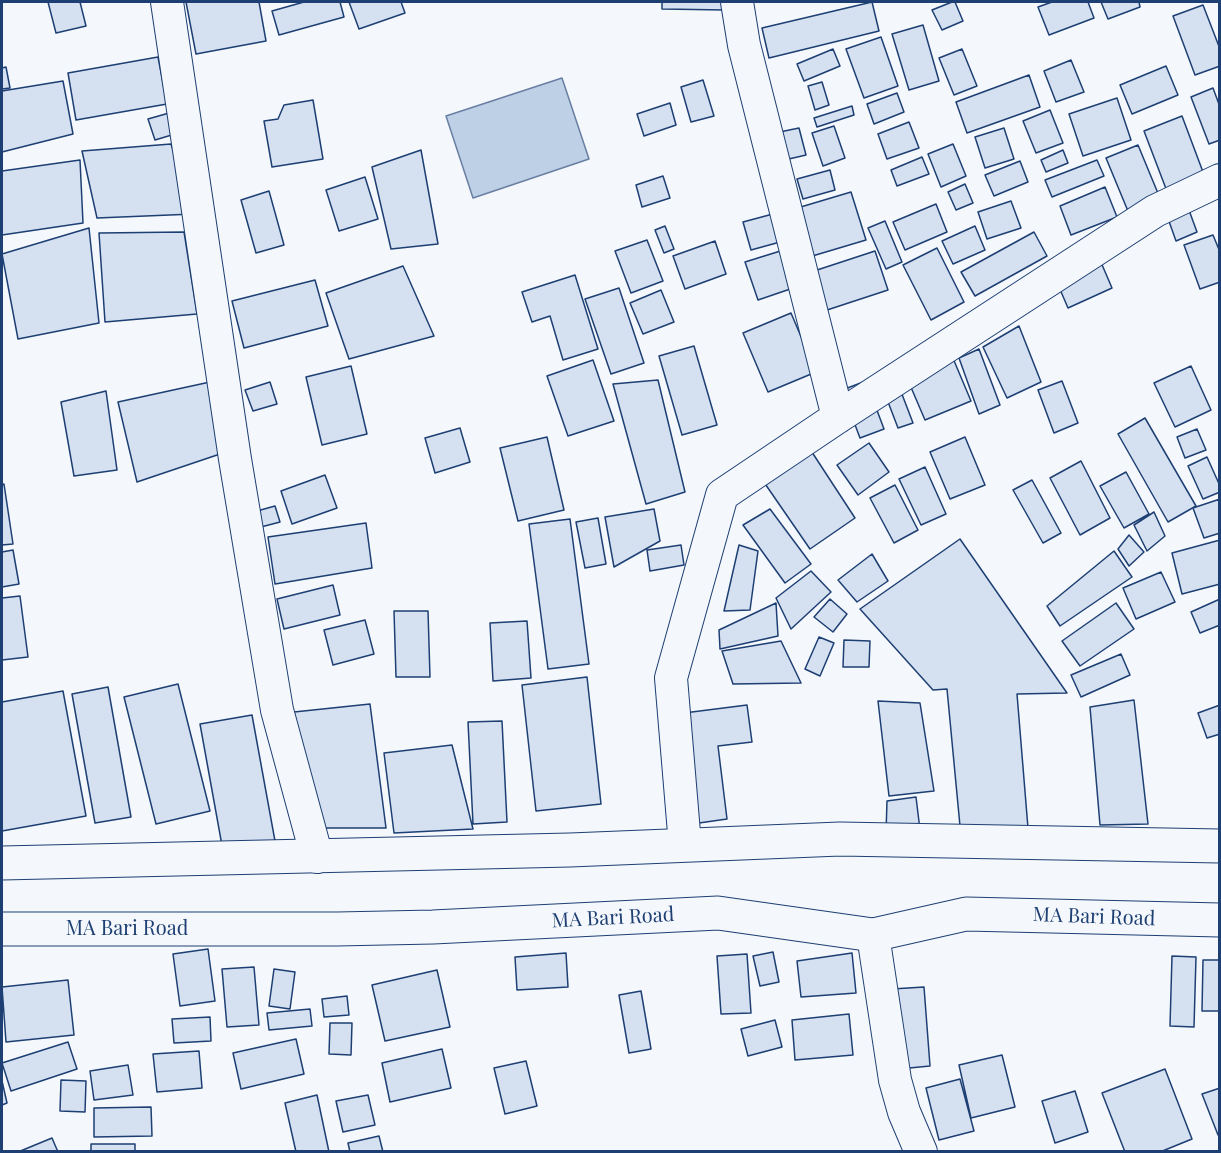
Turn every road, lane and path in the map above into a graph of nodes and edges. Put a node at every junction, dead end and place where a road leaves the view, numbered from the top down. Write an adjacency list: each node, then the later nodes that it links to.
1 (167, 2): 7 (street)
2 (737, 2): 4 (street)
3 (1220, 180): 4 (street)
4 (837, 417): 5 (street)
5 (685, 845): 6 (main road); 7 (main road)
6 (1220, 846)
7 (317, 857): 8 (main road)
8 (2, 864)
9 (1220, 920): 11 (main road, MA Bari Road)
10 (2, 929): 11 (main road, MA Bari Road)
11 (873, 935): 12 (street)
12 (921, 1152)

